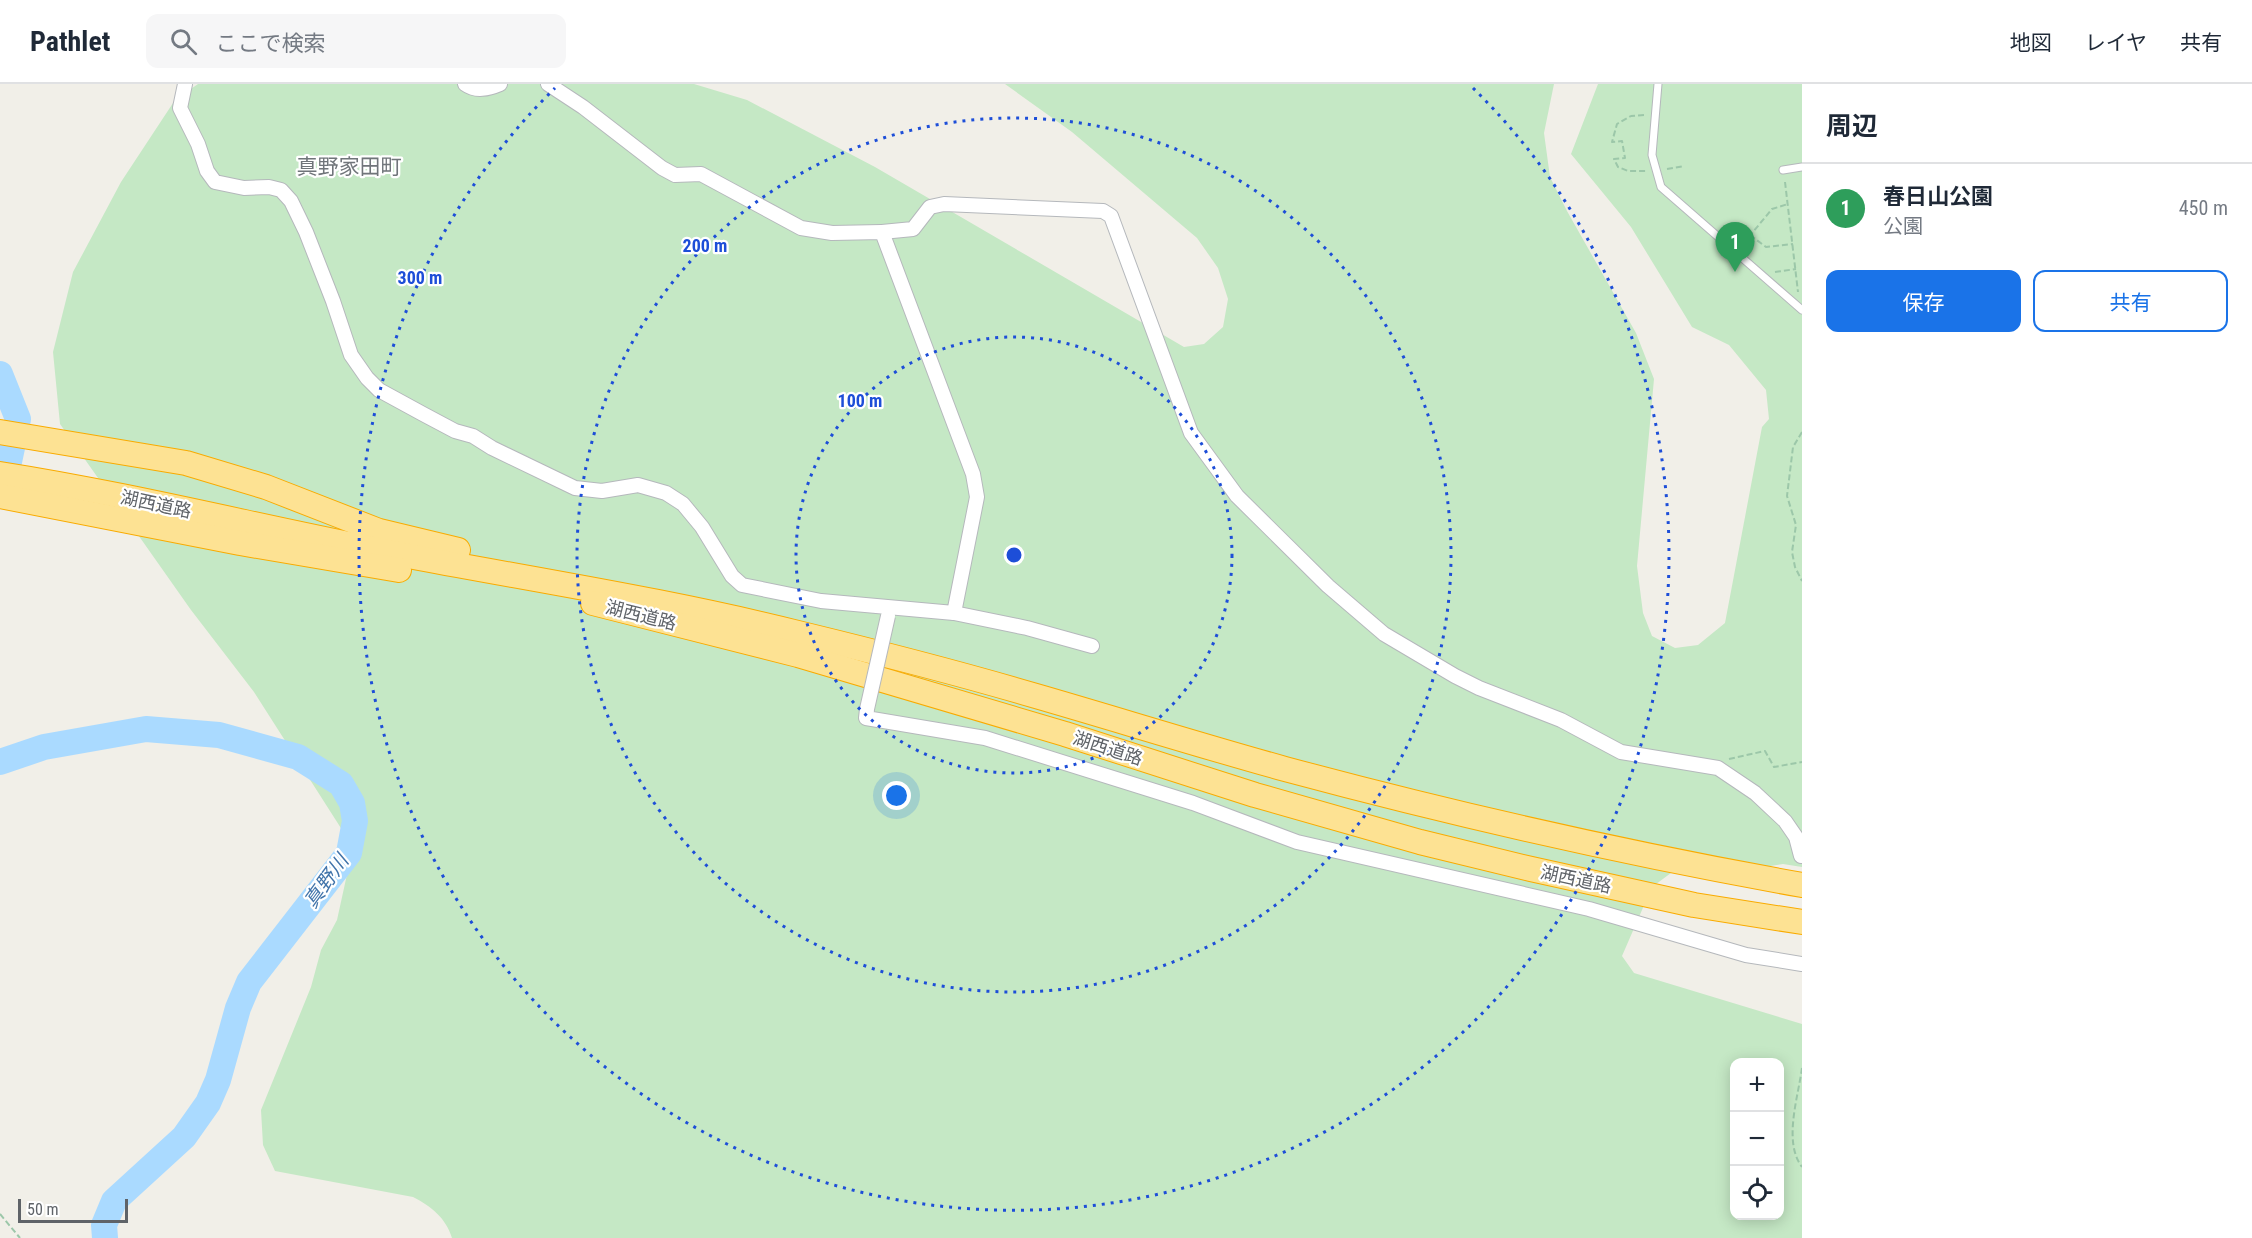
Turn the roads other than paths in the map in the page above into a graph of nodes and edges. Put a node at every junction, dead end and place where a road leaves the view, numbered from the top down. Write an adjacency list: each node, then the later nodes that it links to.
1 (185, 84): 15 (street)
2 (465, 84): 3 (street)
3 (500, 84)
4 (548, 84): 8 (street)
5 (1658, 84): 9 (lane)
6 (1802, 167): 7 (lane)
7 (1784, 170)
8 (882, 232): 16 (street); 18 (street)
9 (1802, 310)
10 (0, 432): 14 (highway)
11 (0, 474): 13 (highway, 湖西道路)
12 (0, 496): 13 (highway)
13 (154, 514): 14 (highway, 湖西道路); 14 (highway)
14 (630, 604): 19 (highway, 湖西道路); 20 (highway, 湖西道路)
15 (889, 611): 16 (street); 21 (street, bridge)
16 (954, 613): 17 (street)
17 (1092, 646)
18 (1801, 856)
19 (1802, 885)
20 (1802, 922)
21 (1802, 964)

